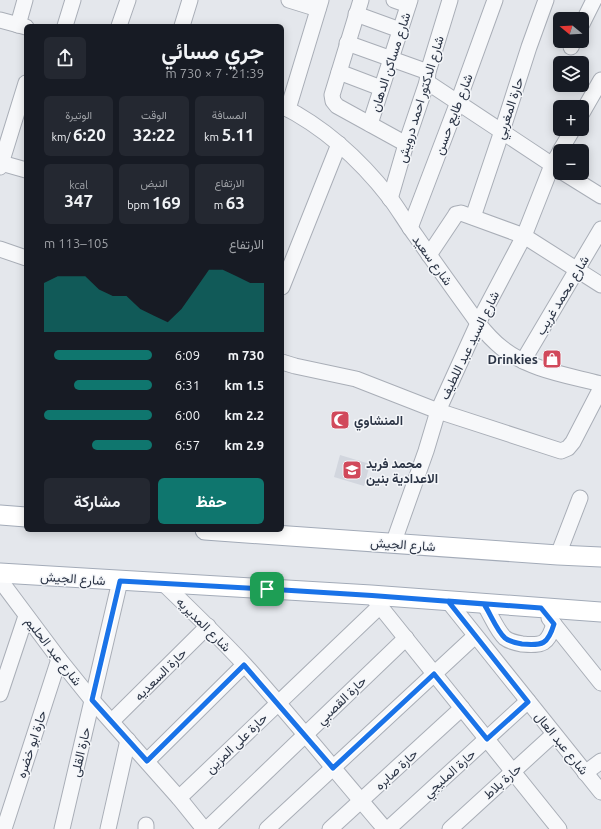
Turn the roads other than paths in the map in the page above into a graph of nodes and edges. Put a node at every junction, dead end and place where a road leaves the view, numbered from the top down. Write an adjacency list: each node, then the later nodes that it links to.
1 (25, 0): 19 (street)
2 (73, 0): 16 (street)
3 (128, 0): 17 (street)
4 (289, 0): 12 (street)
5 (394, 0): 11 (street)
6 (450, 0): 24 (street, شارع الدكتور احمد درويش)
7 (495, 0): 29 (street, شارع طايع حسن)
8 (546, 0): 32 (street, حارة المغربي)
9 (594, 0): 14 (street)
10 (188, 1): 18 (street)
11 (409, 3): 20 (street, شارع مساكن الدهان)
12 (320, 4): 30 (street)
13 (358, 7): 20 (street); 21 (street)
14 (588, 12)
15 (0, 20): 19 (street)
16 (66, 24)
17 (120, 24)
18 (182, 24)
19 (22, 26)
20 (400, 30): 22 (street, شارع مساكن الدهان)
21 (347, 44): 22 (street); 23 (street)
22 (391, 59): 24 (street); 26 (street, شارع مساكن الدهان)
23 (339, 72): 26 (street); 31 (street)
24 (427, 77): 29 (street); 34 (street, شارع الدكتور احمد درويش)
25 (601, 80): 28 (street)
26 (381, 88): 31 (street, شارع مساكن الدهان)
27 (24, 90): 35 (street)
28 (589, 101)
29 (458, 102): 32 (street); 43 (street, شارع طايع حسن)
30 (285, 107): 33 (street, شارع سعيد)
31 (370, 124): 34 (street)
32 (502, 131): 36 (street); 42 (street, حارة المغربي)
33 (339, 144): 41 (street, شارع سعيد); 50 (street)
34 (406, 144): 41 (street, شارع الدكتور احمد درويش)
35 (1, 165): 37 (street)
36 (553, 166)
37 (24, 170)
38 (554, 180): 45 (street, شارع السيد عبد اللطيف)
39 (575, 180): 40 (street)
40 (601, 196)
41 (390, 199): 43 (street, شارع سعيد)
42 (473, 217): 45 (street); 47 (street)
43 (410, 228): 47 (street, شارع سعيد)
44 (601, 229): 49 (street, شارع محمد غريب)
45 (524, 236): 49 (street); 52 (street, شارع السيد عبد اللطيف)
46 (0, 250): 48 (street)
47 (429, 255): 52 (street, شارع سعيد)
48 (24, 257)
49 (577, 270): 51 (street); 53 (street, شارع محمد غريب)
50 (284, 282)
51 (601, 285)
52 (478, 323): 53 (street, شارع سعيد); 57 (street, شارع السيد عبد اللطيف)
53 (523, 361): 55 (street, شارع سعيد)
54 (284, 363): 57 (street)
55 (601, 384)
56 (601, 388): 57 (street)
57 (438, 411): 62 (street, شارع السيد عبد اللطيف)
58 (580, 498): 63 (street)
59 (0, 515): 60 (main road)
60 (24, 517)
61 (232, 532): 62 (main road, شارع الجيش)
62 (393, 544): 63 (main road, شارع الجيش)
63 (558, 555): 64 (main road, شارع الجيش)
64 (601, 557)
65 (0, 573): 67 (main road, شارع الجيش)
66 (0, 580): 74 (street, شارع عبد الحليم)
67 (120, 581): 68 (main road, شارع الجيش); 84 (street, حارة القلى)
68 (163, 584): 69 (main road, شارع الجيش); 76 (street, شارع المديريه)
69 (376, 600): 70 (main road, شارع الجيش); 78 (street); 86 (street, حارة على المزين)
70 (448, 601): 71 (main road, شارع الجيش); 77 (street, شارع عبد العال)
71 (484, 604): 72 (main road, شارع الجيش); 75 (street)
72 (541, 608): 73 (main road, شارع الجيش); 75 (street)
73 (601, 612)
74 (26, 616): 79 (street, شارع عبد الحليم); 83 (street)
75 (554, 624): 82 (street)
76 (208, 626): 80 (street, شارع المديريه); 88 (street, حارة السعديه)
77 (476, 636): 81 (street); 85 (street, شارع عبد العال)
78 (406, 638): 81 (street); 90 (street, حارة القصبي)
79 (59, 659): 84 (street, شارع عبد الحليم); 101 (street, حارة ابو خضره)
80 (244, 665): 86 (street, شارع المديريه); 93 (street)
81 (434, 674): 87 (street); 95 (street)
82 (601, 683)
83 (0, 694)
84 (92, 700): 88 (street, شارع عبد الحليم); 102 (street, حارة القلى)
85 (528, 702): 89 (street, شارع عبد العال); 91 (street, حارة المليجي)
86 (278, 703): 90 (street, شارع المديريه); 99 (street, حارة على المزين)
87 (462, 708): 91 (street); 100 (street, حارة صابره)
88 (112, 722): 92 (street, شارع عبد الحليم)
89 (554, 734): 96 (street, حارة بلاط); 97 (street, شارع عبد العال)
90 (305, 735): 95 (street, شارع المديريه); 104 (street, حارة القصبي)
91 (487, 739): 96 (street); 108 (street, حارة المليجي)
92 (128, 740): 93 (street, شارع عبد الحليم); 103 (street)
93 (147, 761): 99 (street, شارع عبد الحليم)
94 (601, 761): 97 (street)
95 (333, 768): 100 (street, شارع المديريه); 105 (street)
96 (513, 771): 109 (street, حارة بلاط); 110 (street)
97 (586, 773): 98 (street, شارع عبد العال)
98 (601, 792)
99 (179, 798): 104 (street, شارع عبد الحليم)
100 (361, 801): 106 (street, حارة صابره); 107 (street, شارع المديريه)
101 (4, 829)
102 (62, 829)
103 (108, 829)
104 (206, 829)
105 (267, 829)
106 (330, 829)
107 (385, 829)
108 (388, 829)
109 (450, 829)
110 (559, 829)

